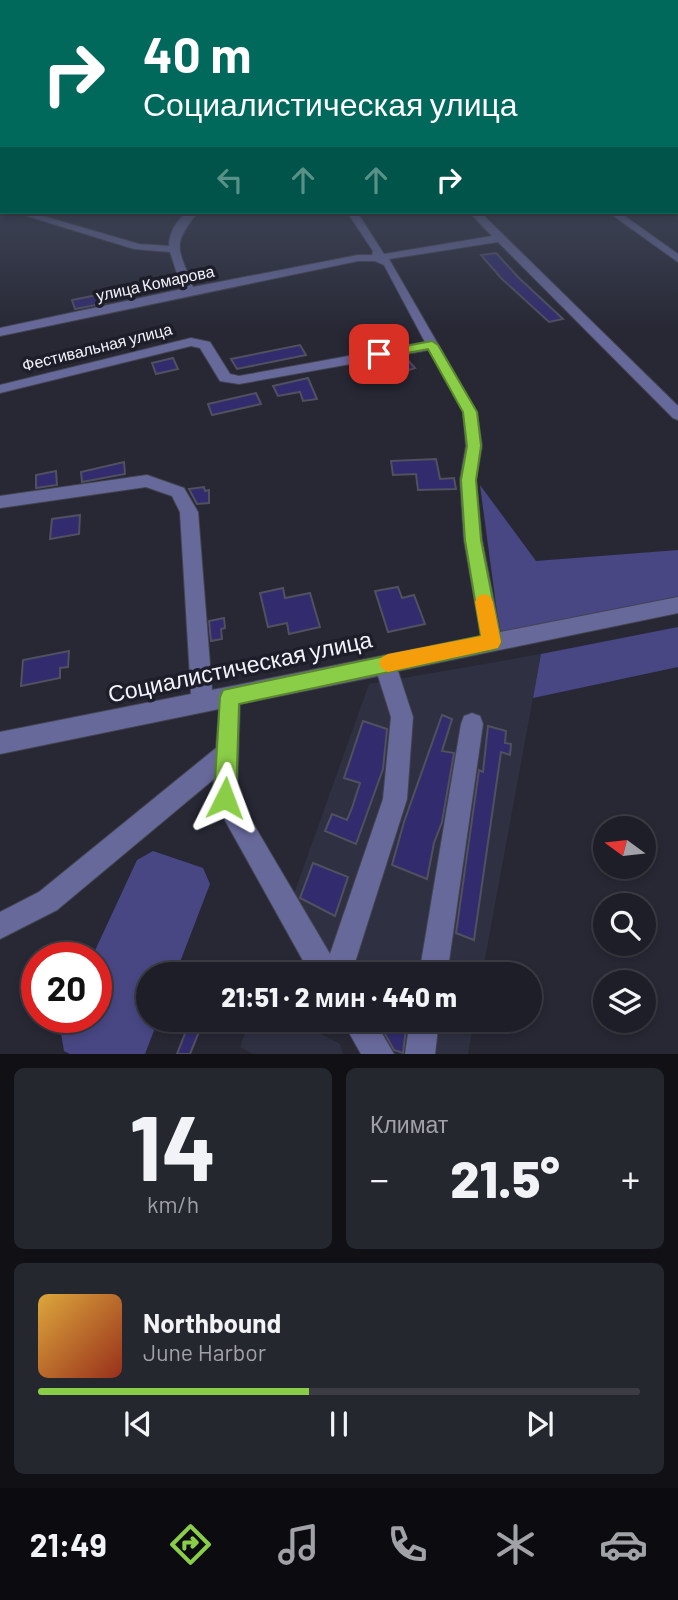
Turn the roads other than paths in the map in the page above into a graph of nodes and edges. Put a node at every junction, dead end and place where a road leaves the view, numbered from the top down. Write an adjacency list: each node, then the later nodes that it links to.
1 (88, 232): 7 (street)
2 (178, 232): 7 (street)
3 (366, 232): 8 (street)
4 (495, 232): 6 (street)
5 (641, 232): 9 (street)
6 (501, 238): 8 (street, улица Комарова); 14 (street)
7 (172, 249): 10 (street)
8 (377, 258): 10 (street, улица Комарова); 12 (street)
9 (678, 259)
10 (189, 291): 11 (street, улица Комарова)
11 (0, 332)
12 (432, 345): 13 (street, Фестивальная улица); 17 (street)
13 (0, 389)
14 (678, 415)
15 (0, 502): 20 (street)
16 (678, 605): 17 (street, Социалистическая улица)
17 (492, 642): 18 (street, Социалистическая улица)
18 (386, 664): 19 (street, Социалистическая улица); 26 (street)
19 (230, 697): 20 (street, Социалистическая улица); 23 (street)
20 (202, 702): 22 (street, Социалистическая улица)
21 (472, 724): 27 (street)
22 (0, 743)
23 (227, 754): 24 (street); 25 (street)
24 (0, 926)
25 (320, 962)
26 (341, 962)
27 (435, 962)
28 (364, 1032): 30 (street)
29 (423, 1032): 31 (street)
30 (379, 1054)
31 (420, 1054)

